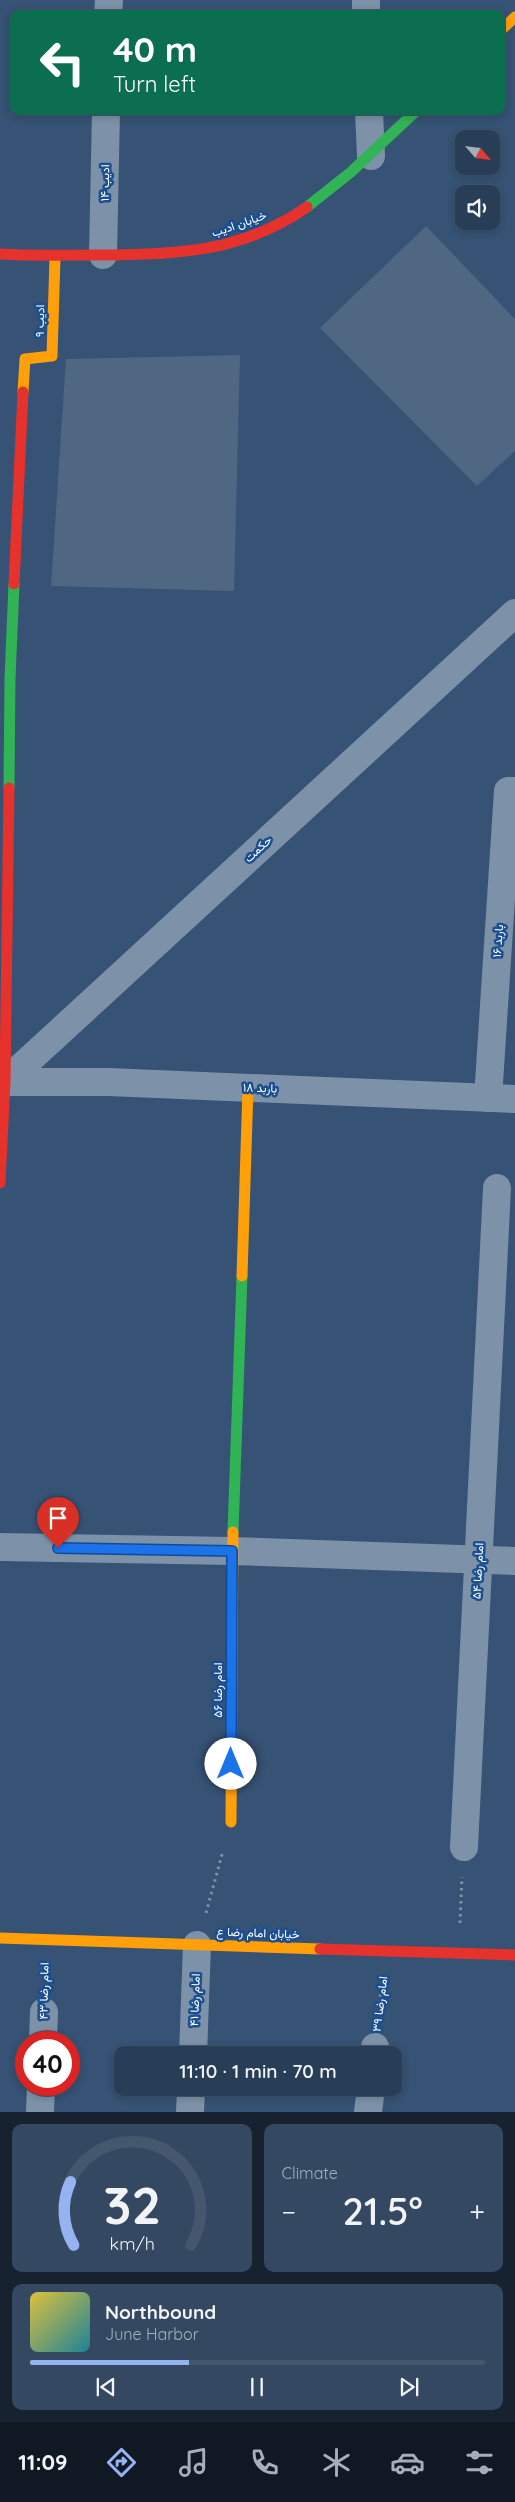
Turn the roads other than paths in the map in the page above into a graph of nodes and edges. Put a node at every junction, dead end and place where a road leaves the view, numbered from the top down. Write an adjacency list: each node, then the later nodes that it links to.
1 (515, 17): 2 (street)
2 (505, 26)
3 (106, 115): 8 (street, ادیب ۱۴)
4 (369, 115): 6 (street)
5 (412, 115): 6 (street, خیابان ادیب)
6 (371, 156): 8 (street, خیابان ادیب)
7 (0, 254): 9 (street, خیابان ادیب)
8 (104, 255): 9 (street, خیابان ادیب)
9 (55, 257): 11 (street, ادیب ۹)
10 (515, 613): 13 (street, حکمت)
11 (5, 678): 13 (street, ادیب ۹)
12 (515, 791): 15 (street, باربد ۱۶)
13 (2, 1082): 14 (street, باربد ۱۸); 17 (street, ادیب ۹)
14 (248, 1088): 15 (street, باربد ۱۸); 20 (street, امام رضا ۵۶)
15 (488, 1098): 16 (street, باربد ۱۸)
16 (515, 1099)
17 (0, 1183)
18 (497, 1188): 21 (street, امام رضا ۵۴)
19 (0, 1547): 20 (street)
20 (232, 1551): 21 (street); 23 (street, امام رضا ۵۶)
21 (479, 1560): 22 (street); 24 (street, امام رضا ۵۴)
22 (515, 1561)
23 (231, 1822)
24 (464, 1847)
25 (0, 1938): 26 (street, خیابان امام رضا ع)
26 (197, 1945): 27 (street, خیابان امام رضا ع); 30 (street, امام رضا ۴۱)
27 (515, 1955)
28 (44, 2012): 29 (street, امام رضا ۴۳)
29 (43, 2031)
30 (193, 2046)
31 (41, 2096): 34 (street)
32 (191, 2096): 35 (street)
33 (370, 2096): 36 (street)
34 (40, 2112)
35 (190, 2112)
36 (368, 2112)

